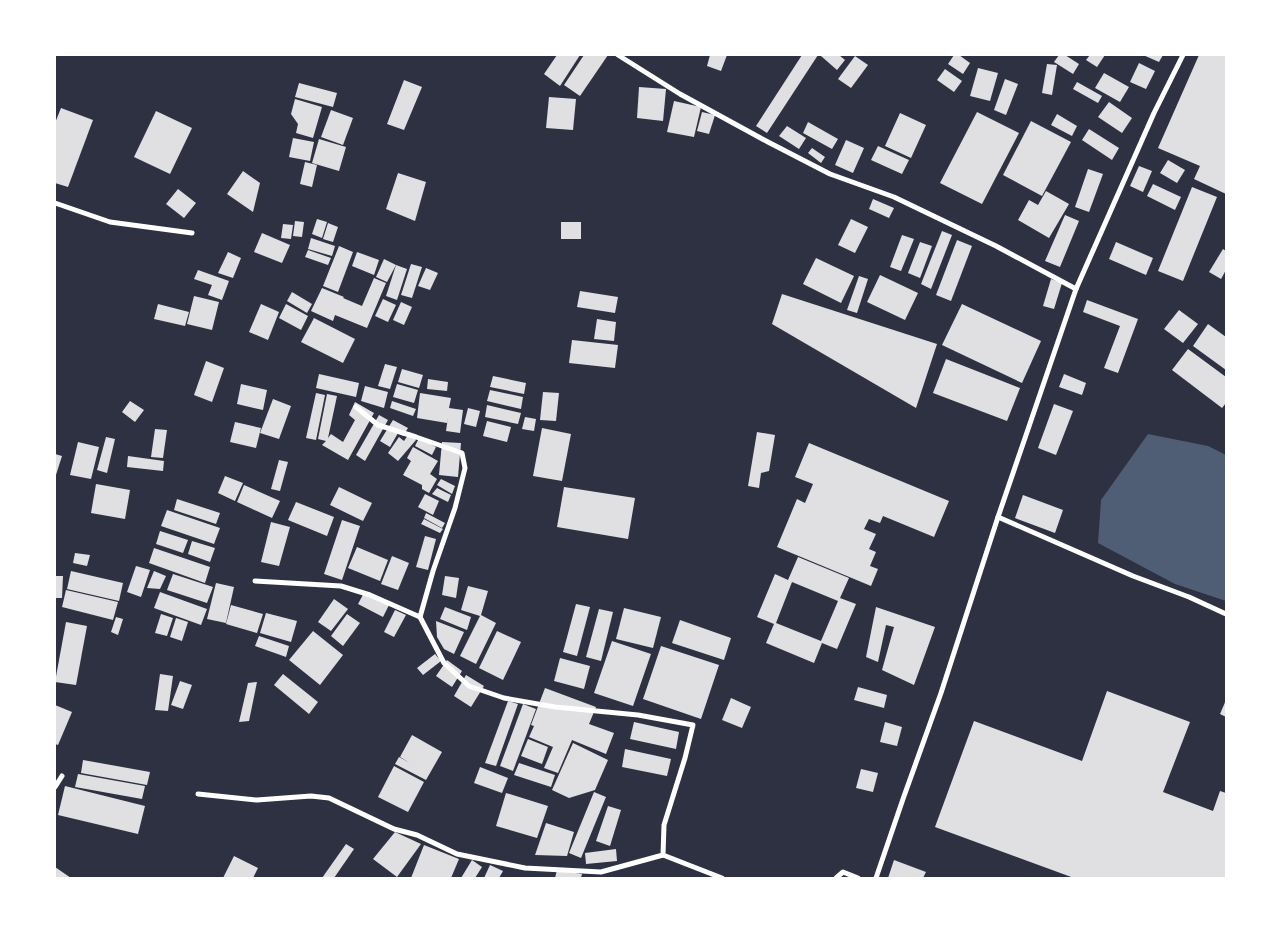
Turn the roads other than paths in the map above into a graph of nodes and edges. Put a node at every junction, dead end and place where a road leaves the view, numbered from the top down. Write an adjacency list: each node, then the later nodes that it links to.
1 (618, 55): 5 (street)
2 (1183, 55): 5 (street)
3 (55, 203): 4 (street)
4 (192, 233)
5 (1076, 289): 7 (street)
6 (356, 407): 10 (street)
7 (998, 517): 9 (street); 18 (street)
8 (255, 582): 10 (street)
9 (1226, 614)
10 (420, 617): 14 (street)
11 (62, 776): 12 (street)
12 (55, 786)
13 (198, 794): 14 (street)
14 (663, 855): 15 (street)
15 (722, 878)
16 (836, 878): 17 (street)
17 (858, 878)
18 (876, 878)

